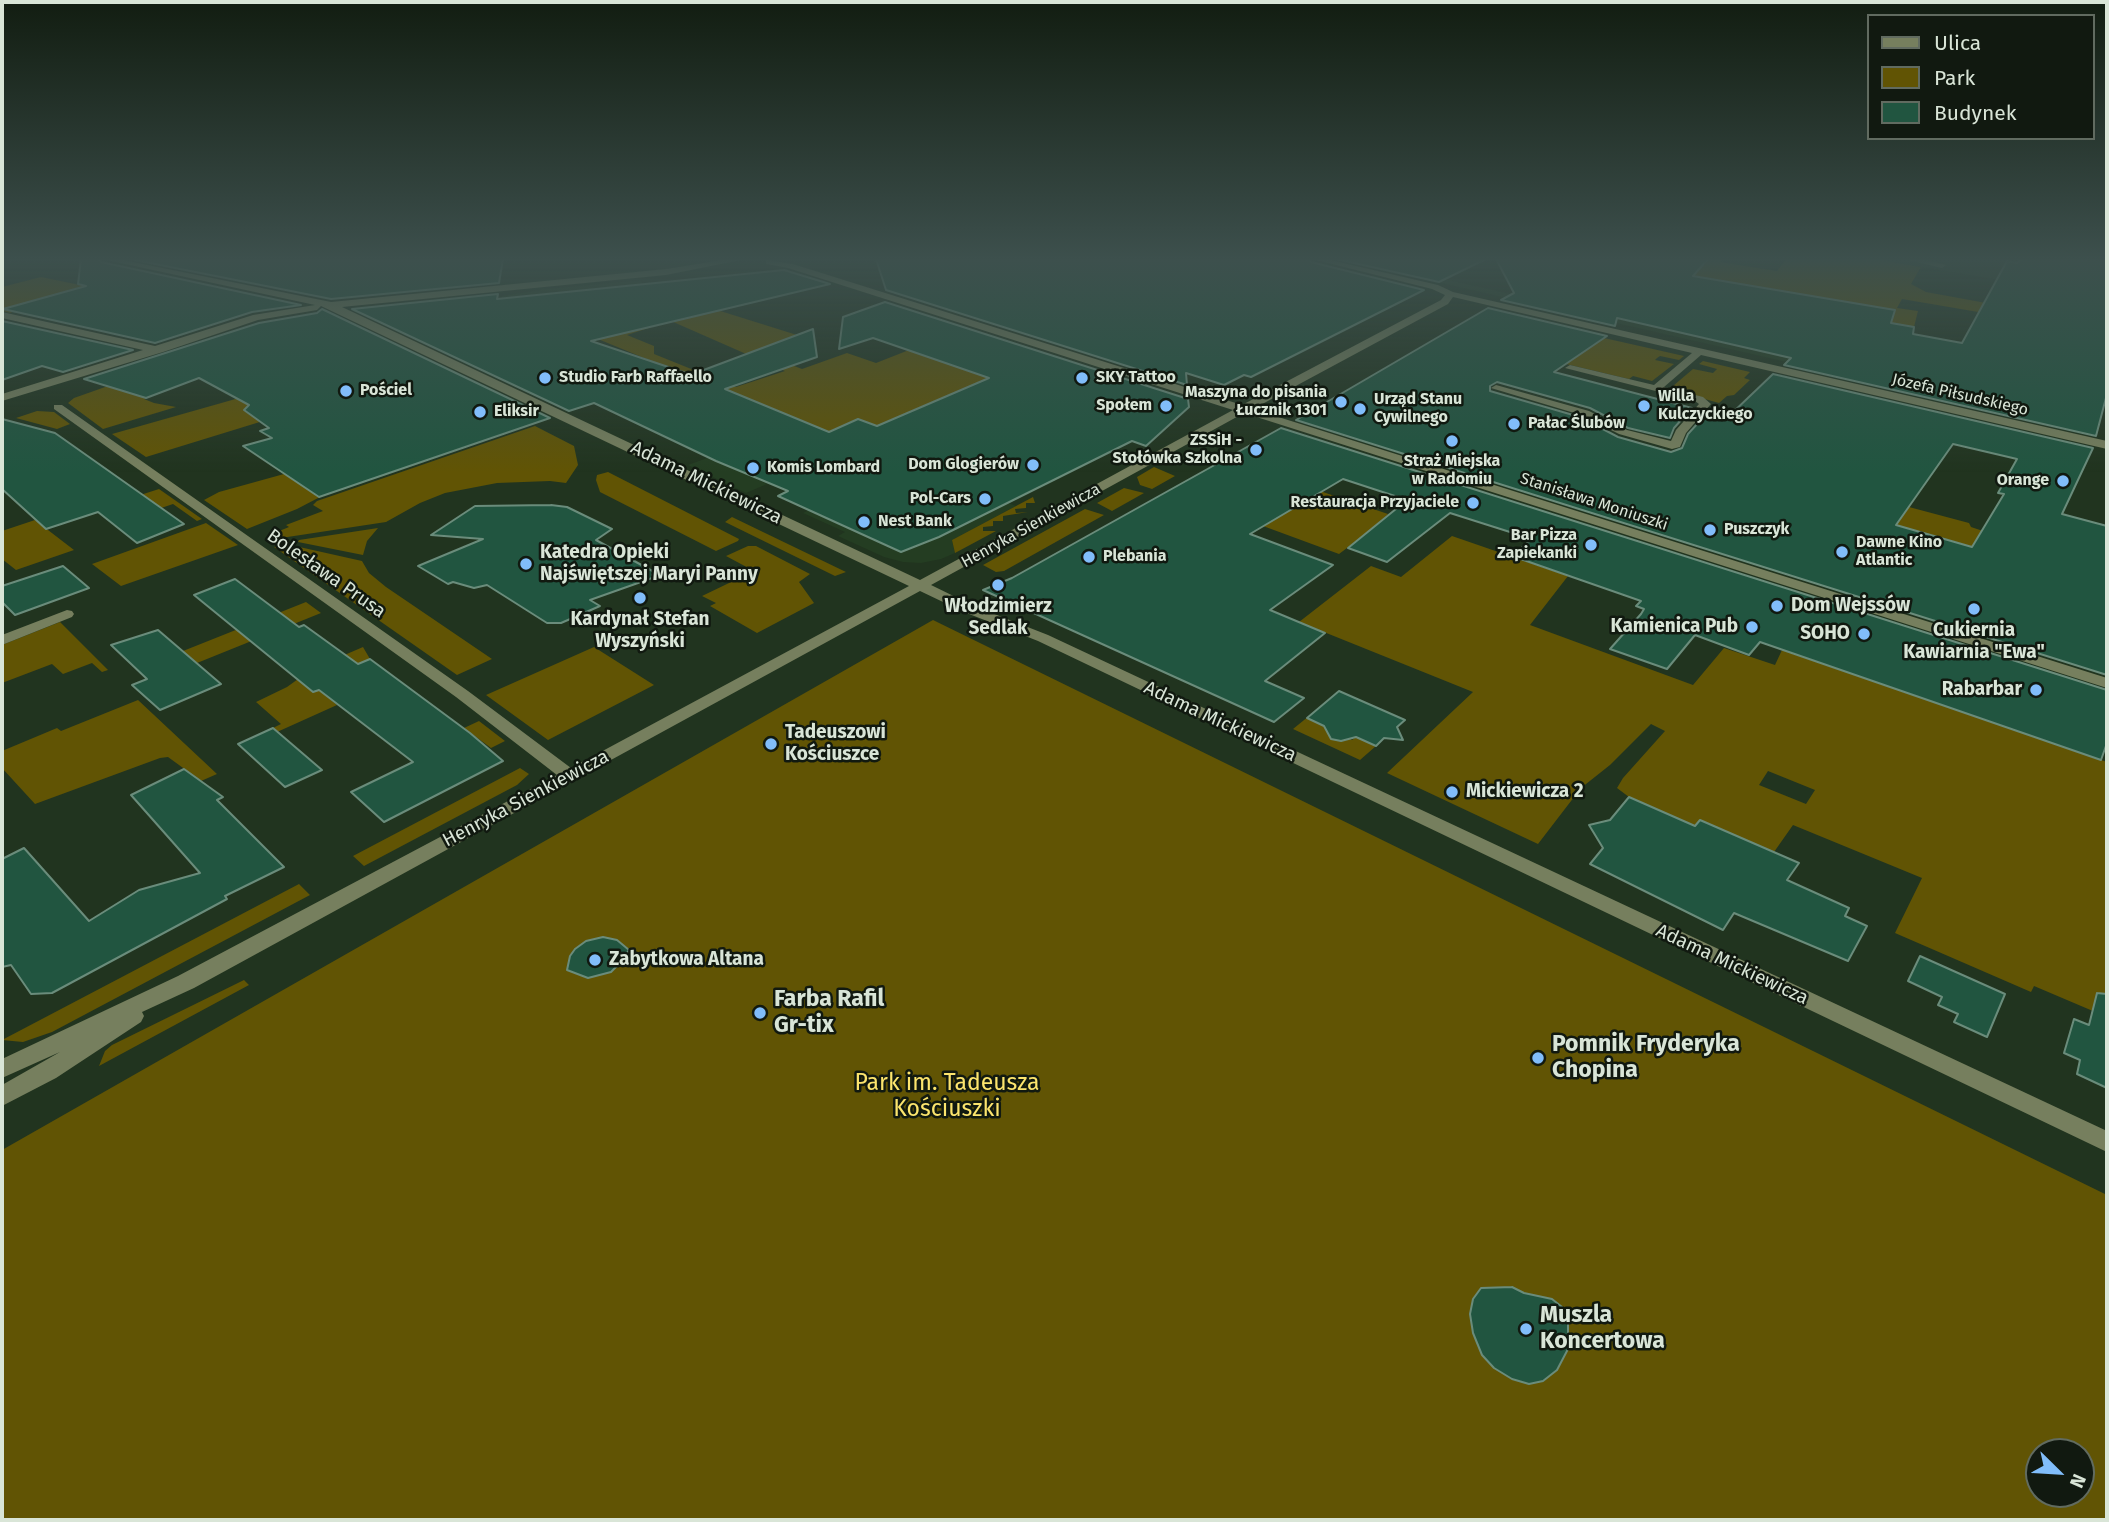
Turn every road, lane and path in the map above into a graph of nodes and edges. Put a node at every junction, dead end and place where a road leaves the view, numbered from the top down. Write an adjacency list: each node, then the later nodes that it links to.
1 (71, 330): 7 (street)
2 (217, 330): 7 (street)
3 (382, 330): 18 (street, Adama Mickiewicza)
4 (1000, 330): 16 (street, Stanisława Moniuszki)
5 (1392, 330): 16 (street, Henryka Sienkiewicza)
6 (1607, 330): 8 (street, Józefa Piłsudskiego)
7 (159, 349): 9 (street)
8 (1699, 351): 12 (street); 17 (street, Józefa Piłsudskiego)
9 (116, 364): 13 (street); 14 (street)
10 (1570, 368): 12 (street)
11 (1496, 388): 12 (street)
12 (1655, 388)
13 (2, 398)
14 (2, 405)
15 (58, 407): 24 (street, Bolesława Prusa)
16 (1242, 409): 19 (street, Henryka Sienkiewicza); 23 (street, Stanisława Moniuszki)
17 (2107, 445)
18 (877, 565): 19 (street, Adama Mickiewicza); 21 (street, Henryka Sienkiewicza)
19 (921, 586): 21 (street, Henryka Sienkiewicza); 28 (street, Adama Mickiewicza)
20 (67, 614): 22 (street)
21 (867, 615): 24 (street, Henryka Sienkiewicza)
22 (2, 639)
23 (2107, 683)
24 (569, 775): 25 (street, Henryka Sienkiewicza)
25 (186, 982): 26 (street, Henryka Sienkiewicza); 27 (street, Henryka Sienkiewicza)
26 (2, 1069)
27 (2, 1096)
28 (2107, 1142)

